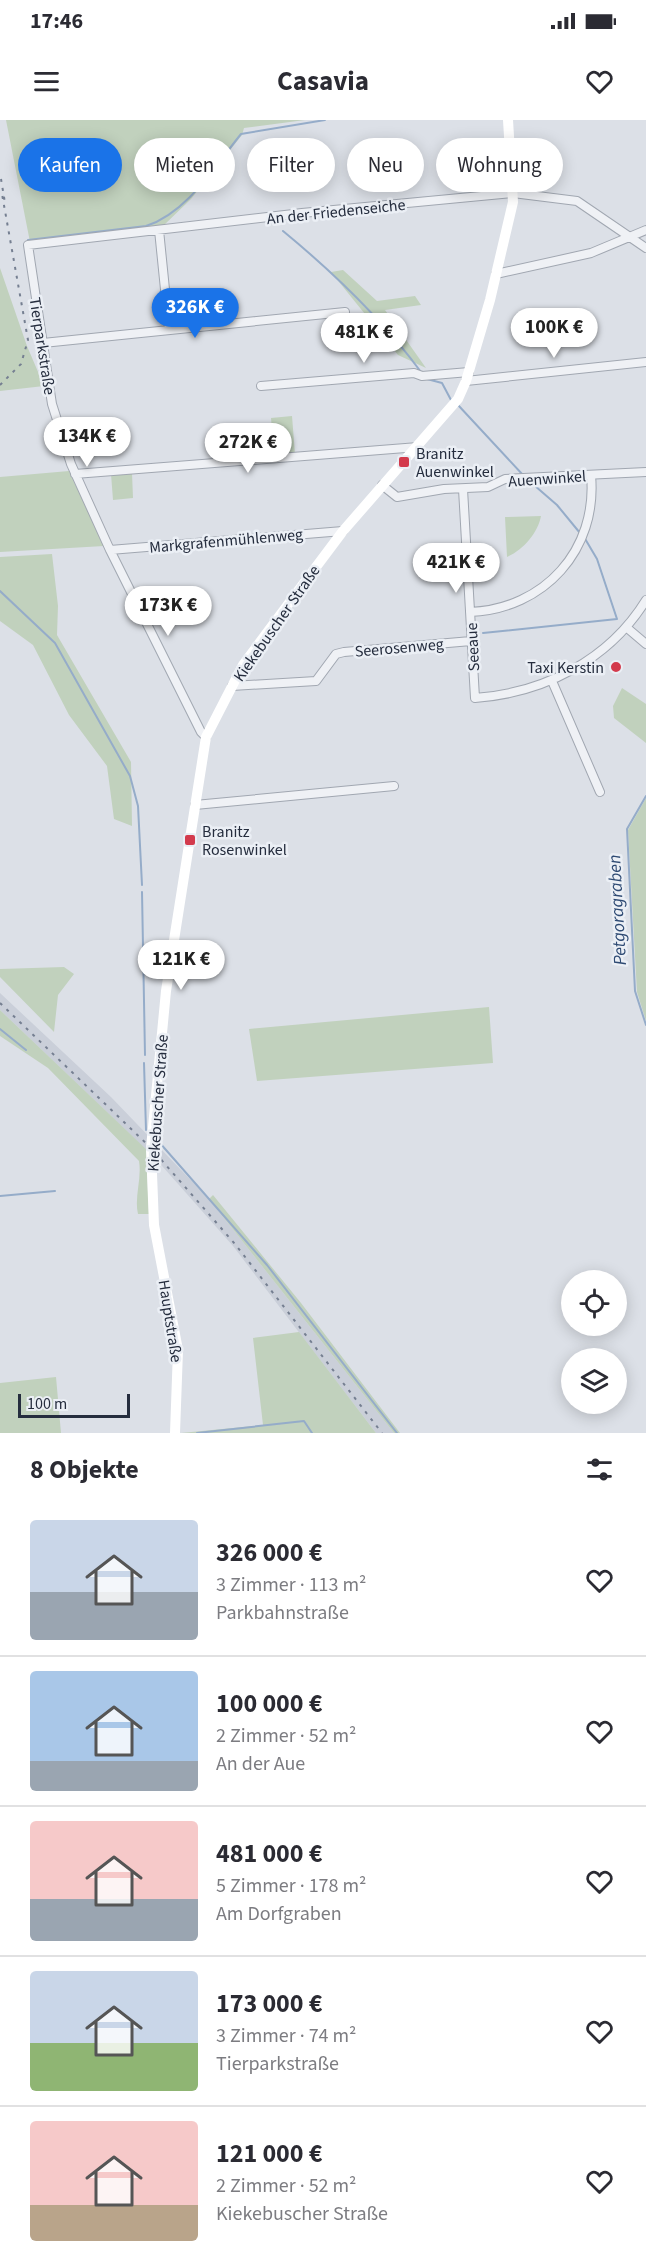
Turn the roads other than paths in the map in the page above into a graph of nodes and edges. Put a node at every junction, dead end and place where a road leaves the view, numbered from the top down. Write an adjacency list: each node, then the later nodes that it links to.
1 (508, 120): 2 (street, Kiekebuscher Straße)
2 (513, 193): 3 (street, An der Friedenseiche); 5 (street, An der Friedenseiche); 8 (street, Kiekebuscher Straße)
3 (159, 230): 6 (street, An der Friedenseiche); 10 (street)
4 (646, 230): 5 (street)
5 (629, 235): 7 (street, An der Friedenseiche); 8 (street)
6 (28, 245): 11 (street, Tierparkstraße)
7 (646, 248)
8 (496, 274): 13 (street, Kiekebuscher Straße)
9 (345, 312): 10 (street)
10 (169, 329): 11 (street)
11 (43, 343): 17 (street, Tierparkstraße)
12 (646, 362): 13 (street)
13 (467, 377): 14 (street); 15 (street, Kiekebuscher Straße)
14 (261, 386)
15 (418, 447): 17 (street); 19 (street, Kiekebuscher Straße)
16 (646, 471): 18 (street, Auenwinkel)
17 (75, 474): 22 (street, Tierparkstraße)
18 (591, 475): 20 (street, Auenwinkel); 24 (street)
19 (382, 485): 20 (street, Auenwinkel); 21 (street, Kiekebuscher Straße)
20 (463, 489): 24 (street, Seeaue)
21 (343, 531): 22 (street, Markgrafenmühlenweg); 29 (street, Kiekebuscher Straße)
22 (110, 550): 30 (street, Tierparkstraße)
23 (646, 600): 25 (street)
24 (470, 612): 26 (street, Seeaue)
25 (626, 627): 27 (street); 28 (street)
26 (471, 641): 28 (street, Seeaue); 29 (street, Seerosenweg)
27 (646, 644)
28 (552, 681): 32 (street)
29 (232, 686): 30 (street, Kiekebuscher Straße)
30 (207, 737): 33 (street, Kiekebuscher Straße)
31 (394, 786): 33 (street)
32 (600, 792)
33 (195, 805): 34 (street, Kiekebuscher Straße)
34 (158, 1246): 35 (street, Hauptstraße)
35 (175, 1433)

